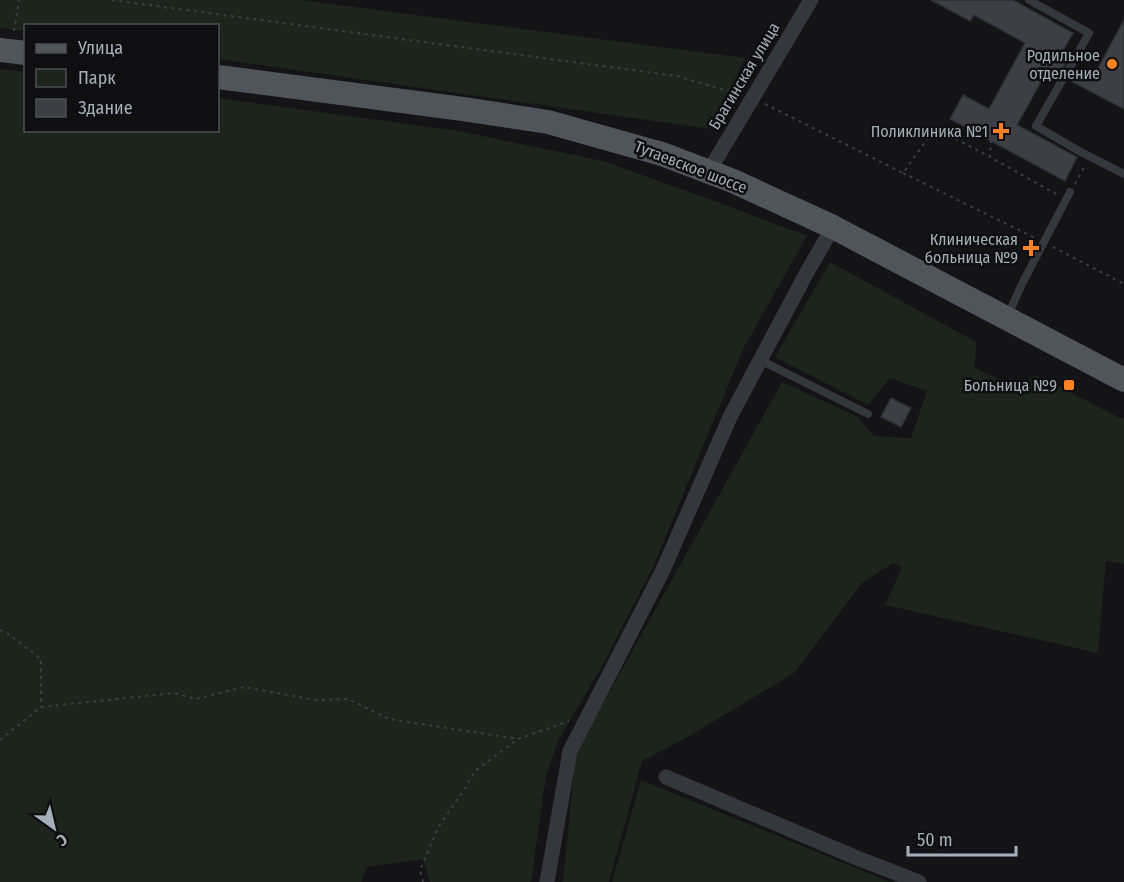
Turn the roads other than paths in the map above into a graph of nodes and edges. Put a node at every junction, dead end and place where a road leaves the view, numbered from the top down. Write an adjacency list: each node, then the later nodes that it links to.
1 (811, 0): 6 (street, Брагинская улица)
2 (1029, 0): 3 (lane)
3 (1070, 67)
4 (219, 77): 6 (main road, Тутаевское шоссе)
5 (1064, 77): 7 (lane)
6 (709, 171): 9 (main road, Тутаевское шоссе)
7 (1124, 174)
8 (1069, 196): 10 (lane)
9 (833, 227): 10 (main road, Тутаевское шоссе); 11 (street)
10 (1006, 319): 12 (main road, Тутаевское шоссе)
11 (760, 360): 13 (lane); 15 (street)
12 (1124, 380)
13 (868, 414)
14 (666, 777): 16 (street)
15 (547, 882)
16 (919, 882)

